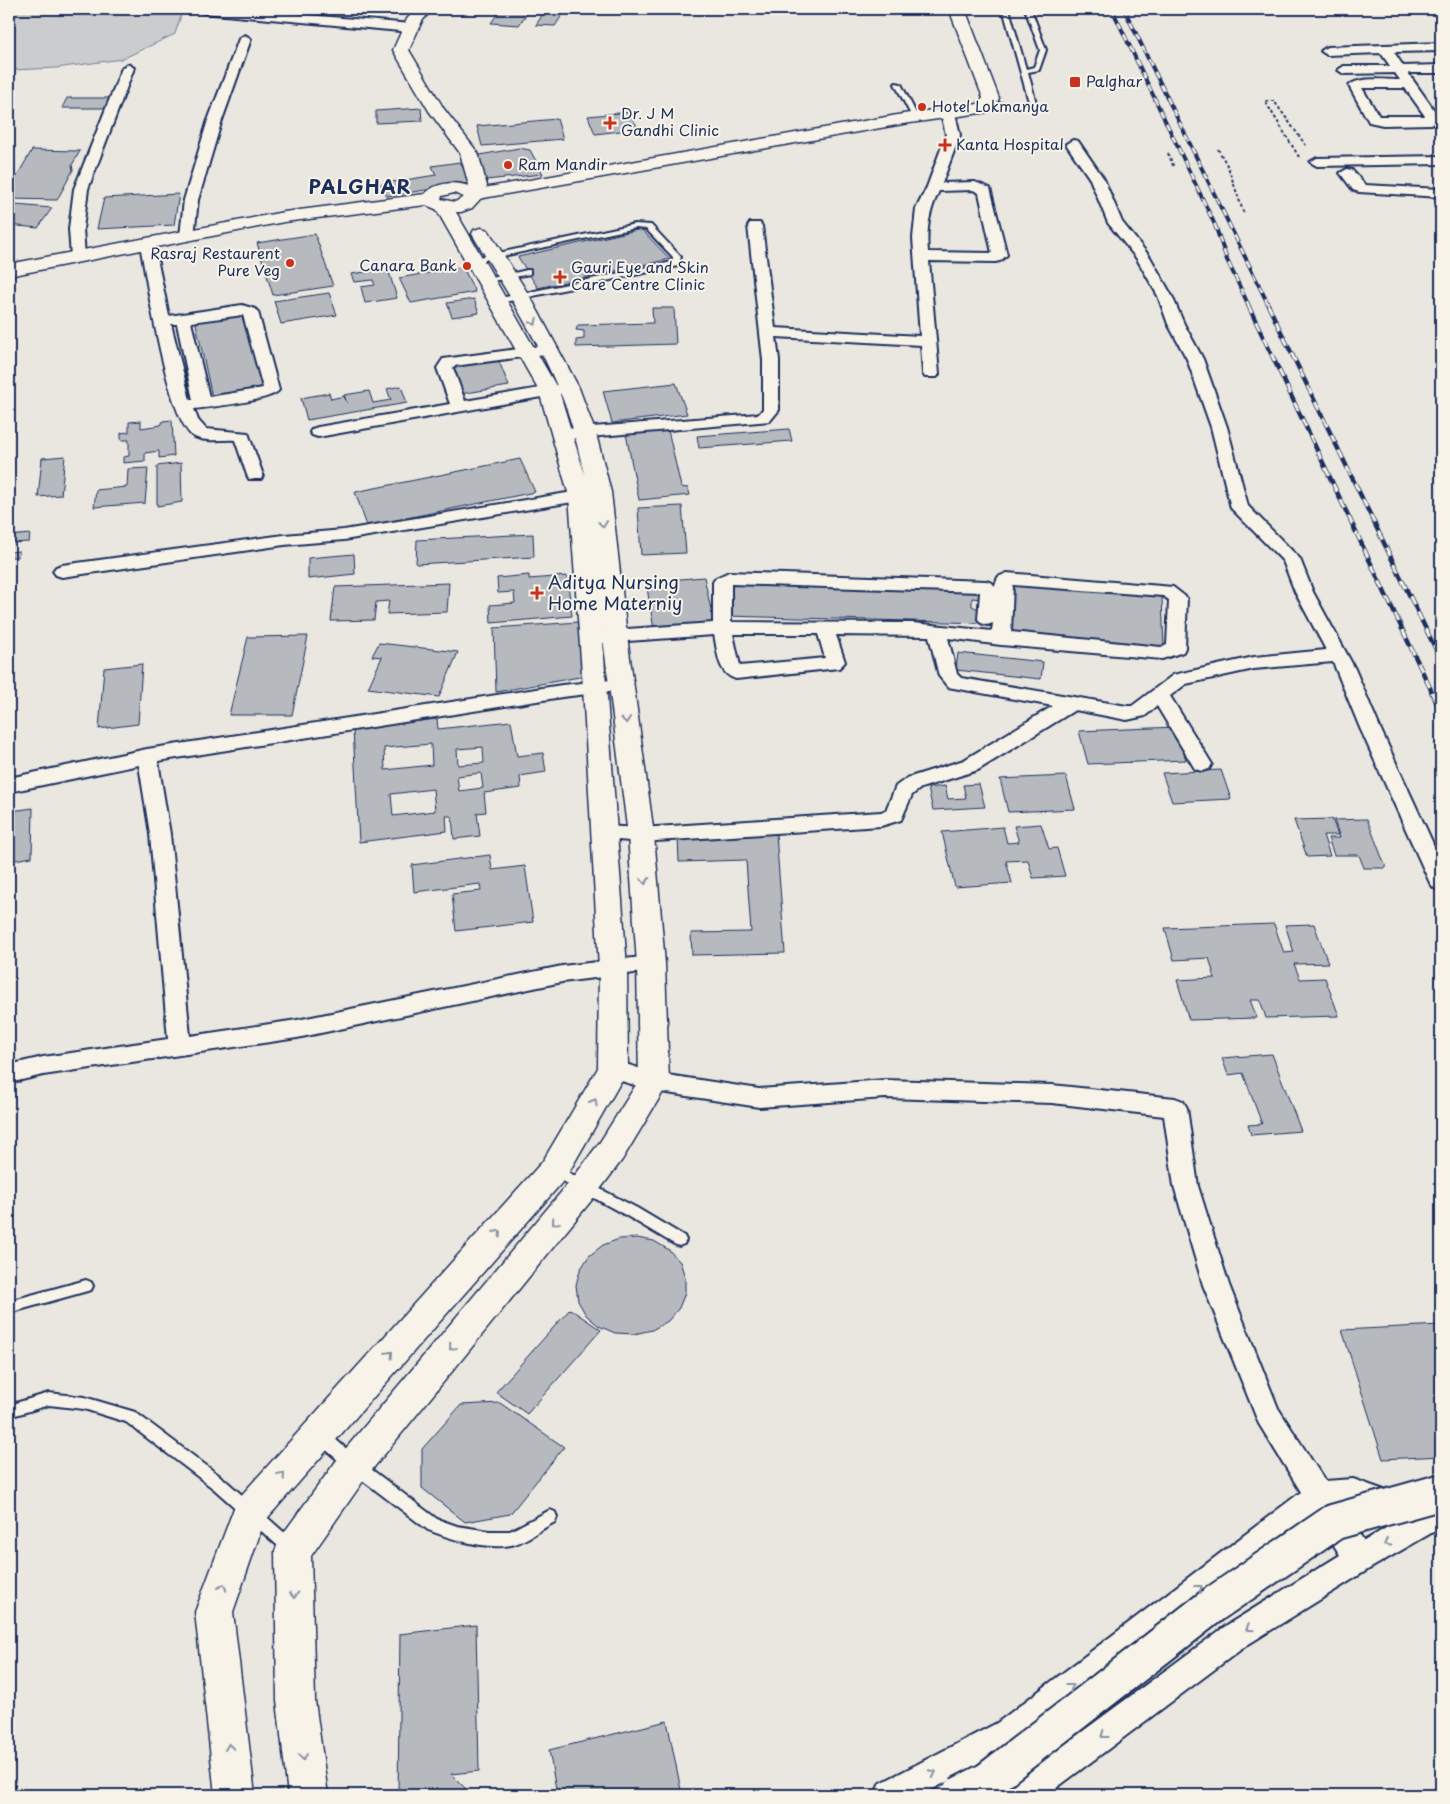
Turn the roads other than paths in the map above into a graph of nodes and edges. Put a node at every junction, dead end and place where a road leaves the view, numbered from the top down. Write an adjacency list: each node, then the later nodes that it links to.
1 (203, 9): 6 (street)
2 (424, 9): 6 (street)
3 (958, 9): 19 (street)
4 (1006, 9): 14 (lane)
5 (1028, 9): 14 (lane)
6 (410, 29): 7 (street); 28 (street)
7 (338, 32)
8 (245, 40): 30 (street)
9 (1441, 47): 10 (street)
10 (1385, 49): 11 (street); 16 (street)
11 (1327, 51)
12 (128, 68): 33 (street)
13 (1441, 69): 16 (street)
14 (1024, 71): 19 (lane)
15 (1345, 75): 16 (street)
16 (1406, 77): 16 (street); 17 (street)
17 (1441, 78)
18 (898, 84): 21 (lane)
19 (988, 105): 20 (street)
20 (948, 113): 21 (street); 26 (street)
21 (915, 117): 28 (street)
22 (1073, 144): 56 (street)
23 (1441, 160): 24 (street)
24 (1317, 162)
25 (1347, 173): 27 (street)
26 (934, 187): 32 (street); 32 (street)
27 (1441, 193)
28 (453, 202): 30 (street); 35 (street)
29 (755, 226): 38 (street)
30 (187, 236): 31 (street)
31 (147, 244): 33 (street); 37 (street)
32 (921, 256): 39 (street)
33 (78, 257): 34 (street)
34 (9, 270)
35 (502, 278): 35 (lane); 40 (street)
36 (183, 318): 37 (street); 43 (street); 43 (street)
37 (163, 321): 44 (street)
38 (768, 332): 39 (street); 47 (street)
39 (929, 341): 41 (street)
40 (538, 351): 42 (street); 45 (street)
41 (931, 374)
42 (559, 389): 45 (street); 47 (street)
43 (202, 403): 44 (street)
44 (186, 406): 48 (street)
45 (459, 406): 46 (street)
46 (318, 432)
47 (574, 434): 49 (street)
48 (254, 475)
49 (590, 494): 50 (street); 54 (street)
50 (62, 571)
51 (722, 628): 52 (street); 52 (street); 54 (street); 55 (street)
52 (825, 628): 53 (street)
53 (937, 631): 55 (street); 60 (street)
54 (603, 637): 57 (street); 58 (street)
55 (993, 638): 55 (street)
56 (1339, 655): 59 (street); 66 (street)
57 (622, 685): 58 (street); 65 (street, one-way to 65)
58 (595, 687): 61 (street); 64 (street)
59 (1160, 695): 60 (street); 62 (street)
60 (1071, 704): 65 (street)
61 (147, 756): 63 (street); 69 (street)
62 (1202, 764)
63 (9, 785)
64 (603, 833): 65 (street); 68 (street)
65 (641, 835): 67 (street, one-way to 67)
66 (1441, 883)
67 (651, 964): 68 (street); 72 (street)
68 (613, 968): 69 (street); 70 (street)
69 (180, 1046): 71 (street)
70 (613, 1069): 72 (street); 73 (street, one-way to 70)
71 (9, 1074)
72 (654, 1082): 74 (street); 81 (street)
73 (554, 1170): 74 (lane); 79 (street, one-way to 73)
74 (584, 1187): 75 (lane); 80 (street, one-way to 80)
75 (678, 1240)
76 (86, 1286): 77 (lane)
77 (9, 1307)
78 (9, 1411): 83 (lane)
79 (318, 1434): 80 (lane); 83 (street, one-way to 79)
80 (354, 1465): 84 (lane); 85 (street)
81 (1319, 1496): 82 (street); 86 (street); 87 (street, one-way to 81)
82 (1437, 1509): 86 (street, one-way to 86); 92 (street, bridge)
83 (250, 1512): 85 (lane); 89 (street, one-way to 83)
84 (550, 1517)
85 (294, 1551): 90 (street, one-way to 90)
86 (1359, 1559): 88 (street, one-way to 88)
87 (1100, 1664): 88 (street); 91 (street, one-way to 87)
88 (1135, 1711): 93 (street, one-way to 93)
89 (235, 1795)
90 (308, 1795)
91 (890, 1795)
92 (959, 1795)
93 (1022, 1795)

